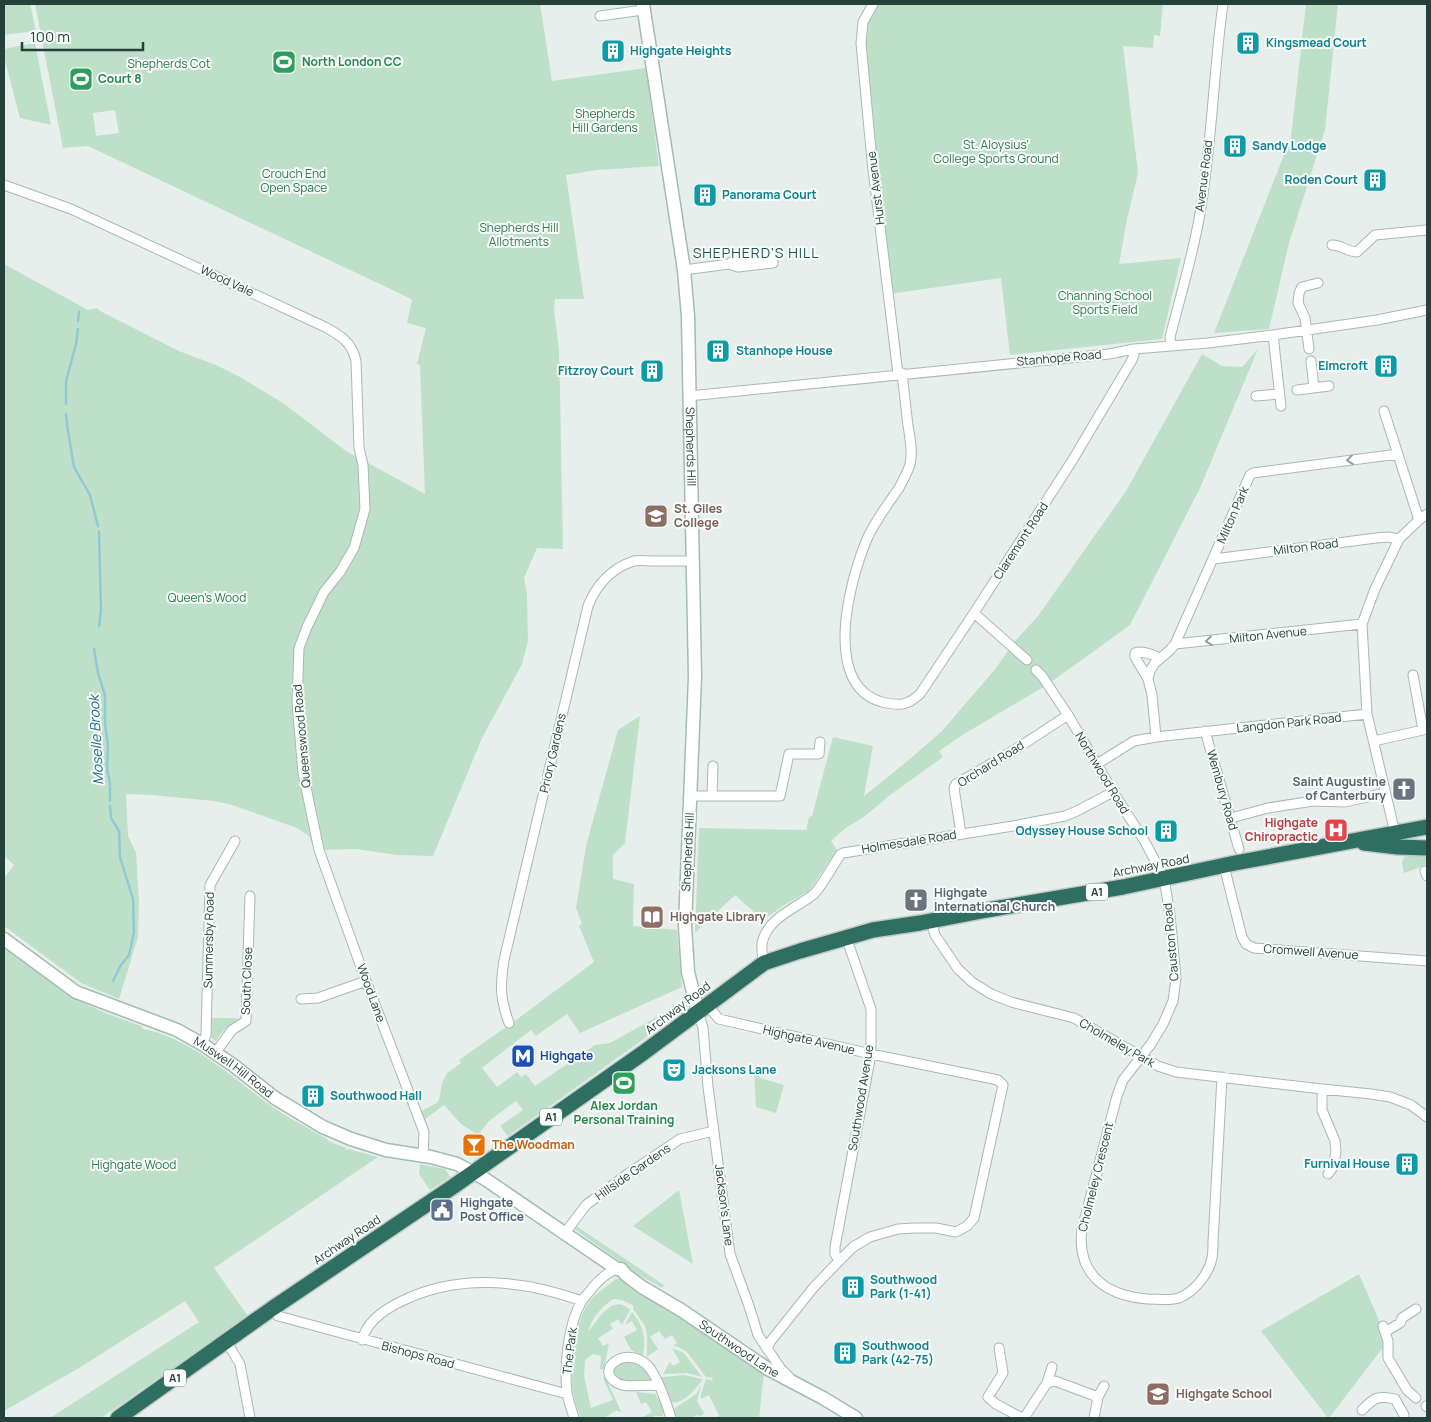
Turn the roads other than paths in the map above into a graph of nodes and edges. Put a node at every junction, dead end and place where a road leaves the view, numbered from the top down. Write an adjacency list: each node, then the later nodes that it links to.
1 (873, 4): 18 (street, Hurst Avenue)
2 (1223, 4): 14 (street, Avenue Road)
3 (643, 7): 4 (street); 9 (street, Shepherds Hill)
4 (600, 16)
5 (4, 185): 27 (street, Wood Vale)
6 (1427, 230): 7 (street)
7 (1332, 245)
8 (729, 264): 9 (street)
9 (684, 270): 23 (street, Shepherds Hill)
10 (1318, 284): 12 (street)
11 (1427, 310): 12 (street, Stanhope Road)
12 (1306, 330): 13 (street, Stanhope Road); 16 (street)
13 (1273, 335): 14 (street, Stanhope Road); 22 (street)
14 (1171, 345): 15 (street, Stanhope Road)
15 (1134, 349): 18 (street, Stanhope Road); 34 (street, Claremont Road)
16 (1309, 350)
17 (1311, 361): 20 (street)
18 (900, 374): 23 (street, Stanhope Road); 42 (street, Hurst Avenue)
19 (1329, 386): 20 (street)
20 (1314, 388): 21 (street)
21 (1297, 390)
22 (1279, 394): 24 (street); 25 (street)
23 (689, 396): 33 (street, Shepherds Hill)
24 (1256, 396)
25 (1281, 406)
26 (1384, 411): 28 (street)
27 (359, 448): 57 (street, Queenswood Road)
28 (1398, 454): 30 (street); 32 (street, Milton Park, one-way to 32)
29 (1427, 514): 30 (street)
30 (1419, 520): 31 (street)
31 (1399, 539): 32 (street, Milton Road); 35 (street)
32 (1214, 558): 36 (street, Milton Park)
33 (693, 561): 53 (street, Shepherds Hill); 75 (street, Priory Gardens)
34 (974, 613): 38 (street); 42 (street, Claremont Road)
35 (1362, 624): 36 (street, Milton Avenue, one-way to 36); 43 (street)
36 (1175, 644): 37 (street, Milton Park)
37 (1160, 658): 41 (street, Milton Park); 41 (street)
38 (1027, 660)
39 (1036, 670): 44 (street, Northwood Road)
40 (1414, 675): 47 (street)
41 (1148, 679): 46 (street)
42 (883, 702)
43 (1367, 714): 45 (street, Langdon Park Road); 47 (street)
44 (1068, 716): 49 (street, Northwood Road); 59 (street, Orchard Road)
45 (1205, 731): 46 (street, Langdon Park Road); 55 (street, Wembury Road)
46 (1156, 737): 49 (street, Langdon Park Road)
47 (1374, 741): 52 (street)
48 (820, 742): 54 (street)
49 (1097, 764): 51 (street, Northwood Road)
50 (713, 766): 54 (street)
51 (1113, 792): 59 (street, Holmesdale Road); 65 (street, Northwood Road)
52 (1385, 793): 55 (street); 58 (street)
53 (691, 796): 54 (street); 74 (street, Shepherds Hill)
54 (712, 796)
55 (1231, 818): 63 (street, Wembury Road)
56 (1427, 827): 58 (highway, Archway Road / A1)
57 (315, 831): 72 (street, Wood Lane)
58 (1395, 833): 61 (highway, Archway Road / A1)
59 (961, 834): 71 (street, Holmesdale Road)
60 (235, 841): 76 (street, Summersby Road)
61 (1350, 842): 62 (highway, Archway Road / A1); 64 (highway, Archway Road / A1)
62 (1427, 848)
63 (1239, 849)
64 (1224, 866): 65 (highway, Archway Road / A1); 70 (street, Cromwell Avenue)
65 (1164, 878): 67 (highway, Archway Road / A1); 79 (street, Causton Road)
66 (250, 896): 77 (street, South Close)
67 (931, 921): 68 (highway, Archway Road / A1); 79 (street, Cholmeley Park)
68 (846, 937): 71 (highway, Archway Road / A1); 78 (street, Southwood Avenue)
69 (4, 939): 76 (street, Muswell Hill Road)
70 (1427, 962)
71 (764, 963): 74 (highway, Archway Road / A1)
72 (366, 981): 73 (street); 84 (street, Wood Lane)
73 (301, 999)
74 (702, 1009): 78 (street, Highgate Avenue); 83 (street, Jackson's Lane); 85 (highway, Archway Road / A1)
75 (508, 1023)
76 (202, 1044): 77 (street, Muswell Hill Road)
77 (216, 1052): 84 (street, Muswell Hill Road)
78 (871, 1054): 88 (street, Southwood Avenue); 88 (street, Highgate Avenue)
79 (1142, 1057): 80 (street, Cholmeley Park); 80 (street, Cholmeley Crescent)
80 (1222, 1077): 81 (street, Cholmeley Park)
81 (1322, 1089): 82 (street, Cholmeley Park); 86 (street)
82 (1427, 1117)
83 (714, 1131): 87 (street, Hillside Gardens); 96 (street, Jackson's Lane)
84 (423, 1156): 85 (street, Muswell Hill Road)
85 (473, 1172): 87 (street, Southwood Lane); 91 (highway, Archway Road / A1)
86 (1328, 1174)
87 (565, 1233): 89 (street, Southwood Lane)
88 (839, 1261): 96 (street)
89 (622, 1272): 90 (street, The Park); 98 (street, Southwood Lane)
90 (582, 1301): 93 (street); 102 (street, The Park)
91 (273, 1308): 93 (street, Bishops Road); 94 (highway, Archway Road / A1)
92 (1416, 1309): 104 (street)
93 (362, 1340): 102 (street, Bishops Road)
94 (226, 1341): 107 (highway, Archway Road / A1); 108 (street)
95 (998, 1348): 112 (street)
96 (767, 1349): 98 (street, Jackson's Lane)
97 (1052, 1367): 99 (street)
98 (795, 1382): 111 (street, Southwood Lane)
99 (1047, 1383): 103 (street); 112 (street)
100 (659, 1386): 100 (street); 110 (street)
101 (1104, 1386): 103 (street)
102 (567, 1394): 109 (street, The Park)
103 (1098, 1397): 113 (street)
104 (1416, 1398)
105 (1362, 1410): 106 (street)
106 (1404, 1415)
107 (118, 1418)
108 (250, 1418)
109 (574, 1418)
110 (671, 1418)
111 (856, 1418)
112 (1023, 1418)
113 (1094, 1418)

